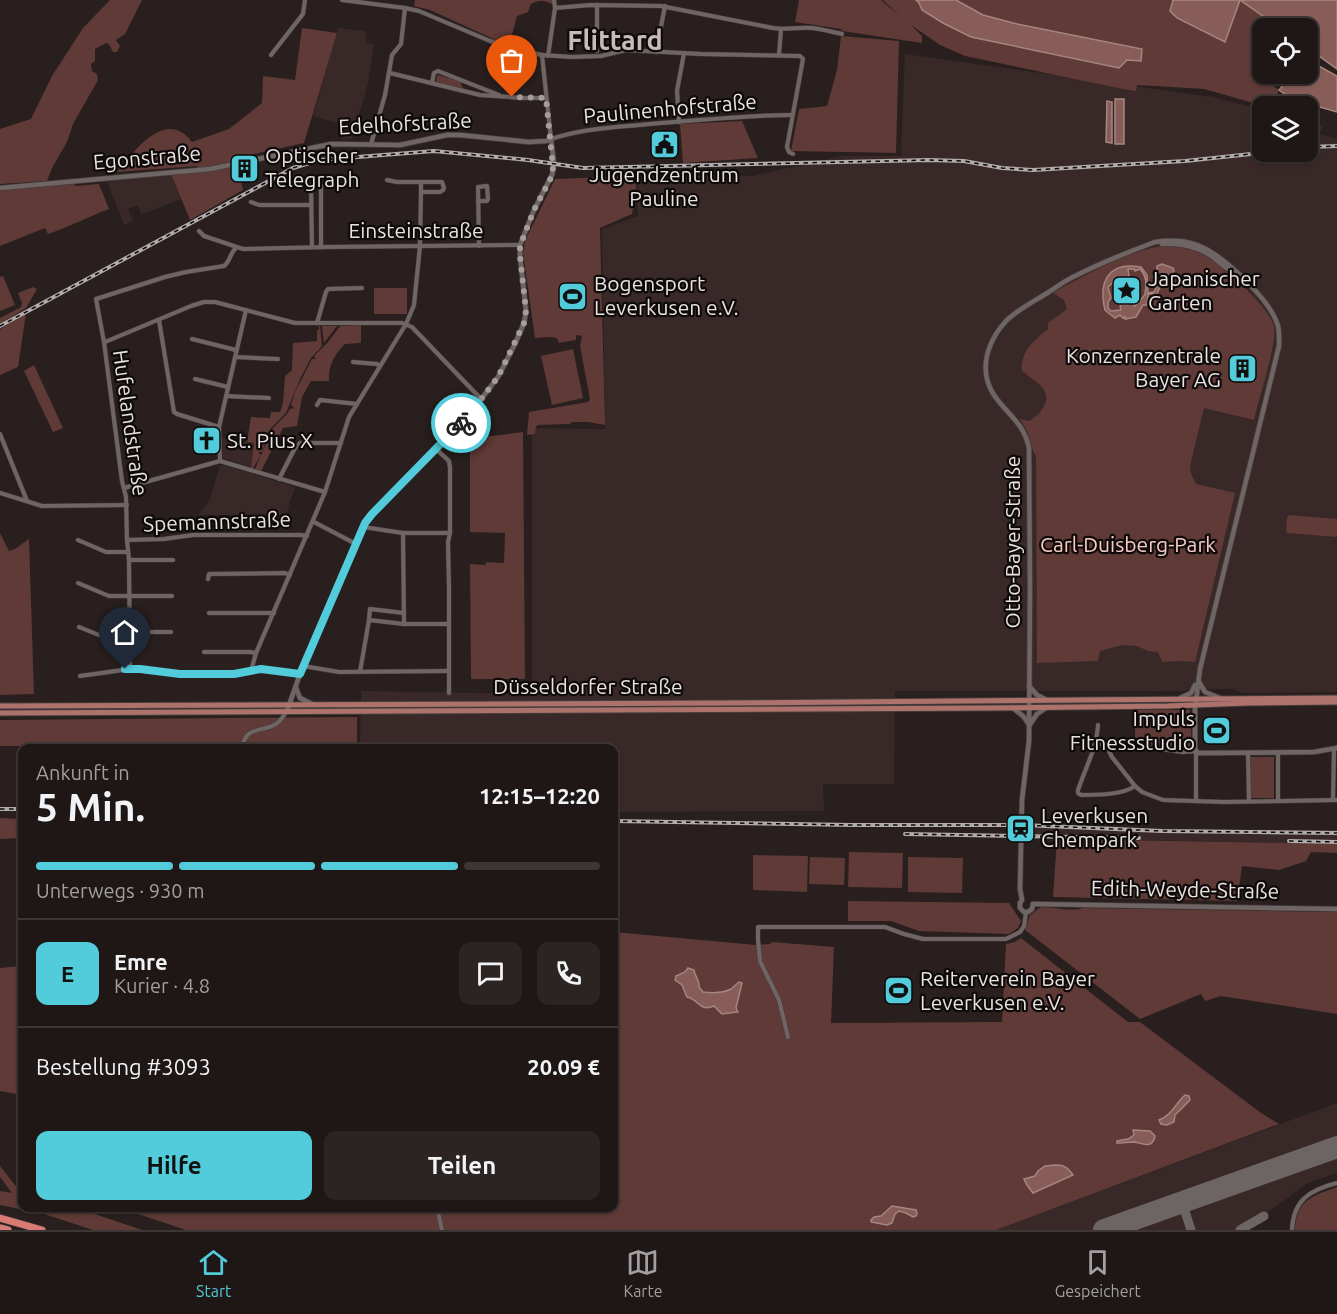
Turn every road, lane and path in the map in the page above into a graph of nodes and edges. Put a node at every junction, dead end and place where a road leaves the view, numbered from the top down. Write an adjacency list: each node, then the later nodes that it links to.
1 (305, 0): 13 (street)
2 (342, 0): 6 (street)
3 (554, 0): 7 (street)
4 (597, 4): 5 (street); 7 (street); 10 (street)
5 (664, 6): 8 (street); 11 (street)
6 (405, 8): 15 (street); 17 (street)
7 (555, 8): 16 (street)
8 (781, 29): 9 (street); 14 (street)
9 (842, 34)
10 (597, 51)
11 (656, 51): 12 (street); 16 (street)
12 (684, 53): 14 (street); 22 (street)
13 (271, 55)
14 (778, 55): 21 (street)
15 (542, 56): 16 (street); 20 (street)
16 (548, 56)
17 (390, 73): 18 (street); 24 (street)
18 (432, 83): 19 (street); 19 (street)
19 (503, 96): 20 (street)
20 (546, 98): 23 (street)
21 (792, 115): 22 (street, Paulinenhofstraße); 26 (street)
22 (679, 122): 23 (street, Paulinenhofstraße)
23 (551, 139): 24 (street, Edelhofstraße); 37 (street)
24 (371, 144): 25 (street, Edelhofstraße)
25 (296, 151): 29 (street, Egonstraße)
26 (793, 154)
27 (387, 180): 28 (street)
28 (421, 182): 30 (street); 30 (street)
29 (0, 188)
30 (421, 192): 35 (street)
31 (478, 201): 31 (street); 36 (street)
32 (251, 202): 33 (street)
33 (311, 205): 39 (street); 40 (street)
34 (199, 231): 41 (street, Einsteinstraße)
35 (420, 246): 36 (street, Einsteinstraße); 40 (street, Einsteinstraße); 47 (street)
36 (479, 246): 37 (street, Einsteinstraße)
37 (520, 246): 59 (street)
38 (1144, 246): 42 (street); 42 (street, Otto-Bayer-Straße); 110 (street, Otto-Bayer-Straße)
39 (312, 247): 40 (street, Einsteinstraße); 41 (street, Einsteinstraße)
40 (321, 247)
41 (236, 248): 49 (street, Hufelandstraße)
42 (1235, 272): 108 (street)
43 (362, 288): 46 (street)
44 (246, 310): 45 (street); 46 (street); 50 (street)
45 (159, 320): 49 (street); 62 (street)
46 (317, 323): 47 (street)
47 (406, 324): 54 (street); 59 (street)
48 (192, 339): 50 (street)
49 (104, 342): 68 (street, Hufelandstraße)
50 (236, 350): 51 (street)
51 (235, 357): 52 (street); 56 (street)
52 (278, 359)
53 (353, 362): 54 (street)
54 (380, 366): 60 (street)
55 (195, 379): 56 (street)
56 (228, 387): 57 (street)
57 (226, 396): 58 (street); 62 (street)
58 (269, 398)
59 (481, 399): 65 (street)
60 (357, 404): 61 (street); 64 (street)
61 (317, 405)
62 (219, 428): 66 (street)
63 (0, 434): 71 (street)
64 (341, 442): 67 (street); 69 (street)
65 (436, 448): 74 (street); 76 (street)
66 (220, 461): 67 (street); 68 (street)
67 (279, 479): 69 (street)
68 (124, 488): 72 (street, Hufelandstraße)
69 (326, 492): 73 (street)
70 (0, 493): 71 (street)
71 (27, 502): 72 (street)
72 (127, 505): 79 (street, Hufelandstraße)
73 (314, 522): 77 (street); 80 (street)
74 (363, 527): 75 (street); 80 (street)
75 (404, 533): 76 (street); 91 (street)
76 (450, 533): 94 (street)
77 (308, 536): 79 (street, Spemannstraße); 84 (street)
78 (78, 540): 81 (street)
79 (127, 540): 81 (street, Hufelandstraße)
80 (356, 544): 101 (street)
81 (128, 552): 82 (street, Hufelandstraße)
82 (129, 560): 83 (street); 87 (street, Hufelandstraße)
83 (173, 560)
84 (290, 574): 85 (street); 90 (street)
85 (208, 579)
86 (78, 584): 87 (street)
87 (129, 596): 88 (street); 96 (street, Hufelandstraße)
88 (172, 596)
89 (209, 613): 90 (street)
90 (274, 613): 100 (street)
91 (404, 613): 92 (street); 93 (street)
92 (369, 620): 93 (street); 105 (street)
93 (404, 624): 94 (street)
94 (449, 624): 103 (street)
95 (79, 627): 98 (street)
96 (130, 632): 97 (street); 98 (street, Hufelandstraße)
97 (171, 632)
98 (130, 639): 102 (street, Hufelandstraße)
99 (204, 652): 100 (street)
100 (256, 653): 104 (street)
101 (303, 666): 105 (street); 106 (street)
102 (130, 669): 104 (street); 107 (street)
103 (448, 670): 105 (street); 111 (street)
104 (251, 671): 106 (street)
105 (360, 672)
106 (300, 674): 109 (street)
107 (80, 676)
108 (1198, 680): 112 (street); 113 (street); 115 (street)
109 (296, 686): 116 (street); 117 (street)
110 (1029, 686): 118 (street, Otto-Bayer-Straße); 119 (street)
111 (448, 693)
112 (1221, 699): 114 (main road); 115 (main road)
113 (1177, 700): 115 (main road, Düsseldorfer Straße); 119 (main road, Düsseldorfer Straße)
114 (1337, 700): 115 (main road)
115 (1196, 702): 119 (main road, Düsseldorfer Straße); 132 (street)
116 (290, 704): 117 (main road, Düsseldorfer Straße); 121 (main road, Düsseldorfer Straße); 124 (street)
117 (312, 704): 122 (main road, Düsseldorfer Straße)
118 (1029, 704): 119 (main road, Düsseldorfer Straße); 120 (main road, Düsseldorfer Straße); 123 (main road, Düsseldorfer Straße); 127 (street, Otto-Bayer-Straße)
119 (1047, 704): 127 (street)
120 (824, 705): 122 (main road, Düsseldorfer Straße); 123 (main road, Düsseldorfer Straße)
121 (0, 706)
122 (643, 707): 124 (main road, Düsseldorfer Straße)
123 (1012, 708): 127 (street)
124 (287, 711): 125 (main road, Düsseldorfer Straße); 128 (street)
125 (0, 713)
126 (1098, 725): 130 (street)
127 (1029, 726): 140 (street, Otto-Bayer-Straße)
128 (243, 744)
129 (1108, 745): 130 (street); 132 (street); 135 (street)
130 (1095, 746): 135 (street)
131 (1335, 749): 134 (street); 136 (street)
132 (1196, 751): 133 (street); 137 (street)
133 (1248, 753): 134 (street); 138 (street)
134 (1278, 753): 139 (street)
135 (1135, 786): 137 (street)
136 (1335, 800): 139 (street)
137 (1196, 801): 138 (street)
138 (1249, 801): 139 (street)
139 (1278, 801)
140 (1028, 901): 141 (street, Edith-Weyde-Straße); 142 (street); 142 (street)
141 (1337, 909)
142 (1026, 912): 143 (street)
143 (788, 1037)
144 (1337, 1183): 151 (street)
145 (438, 1212): 150 (street)
146 (0, 1218): 149 (highway)
147 (0, 1228): 148 (highway)
148 (8, 1230)
149 (41, 1230)
150 (442, 1230)
151 (1292, 1230)

